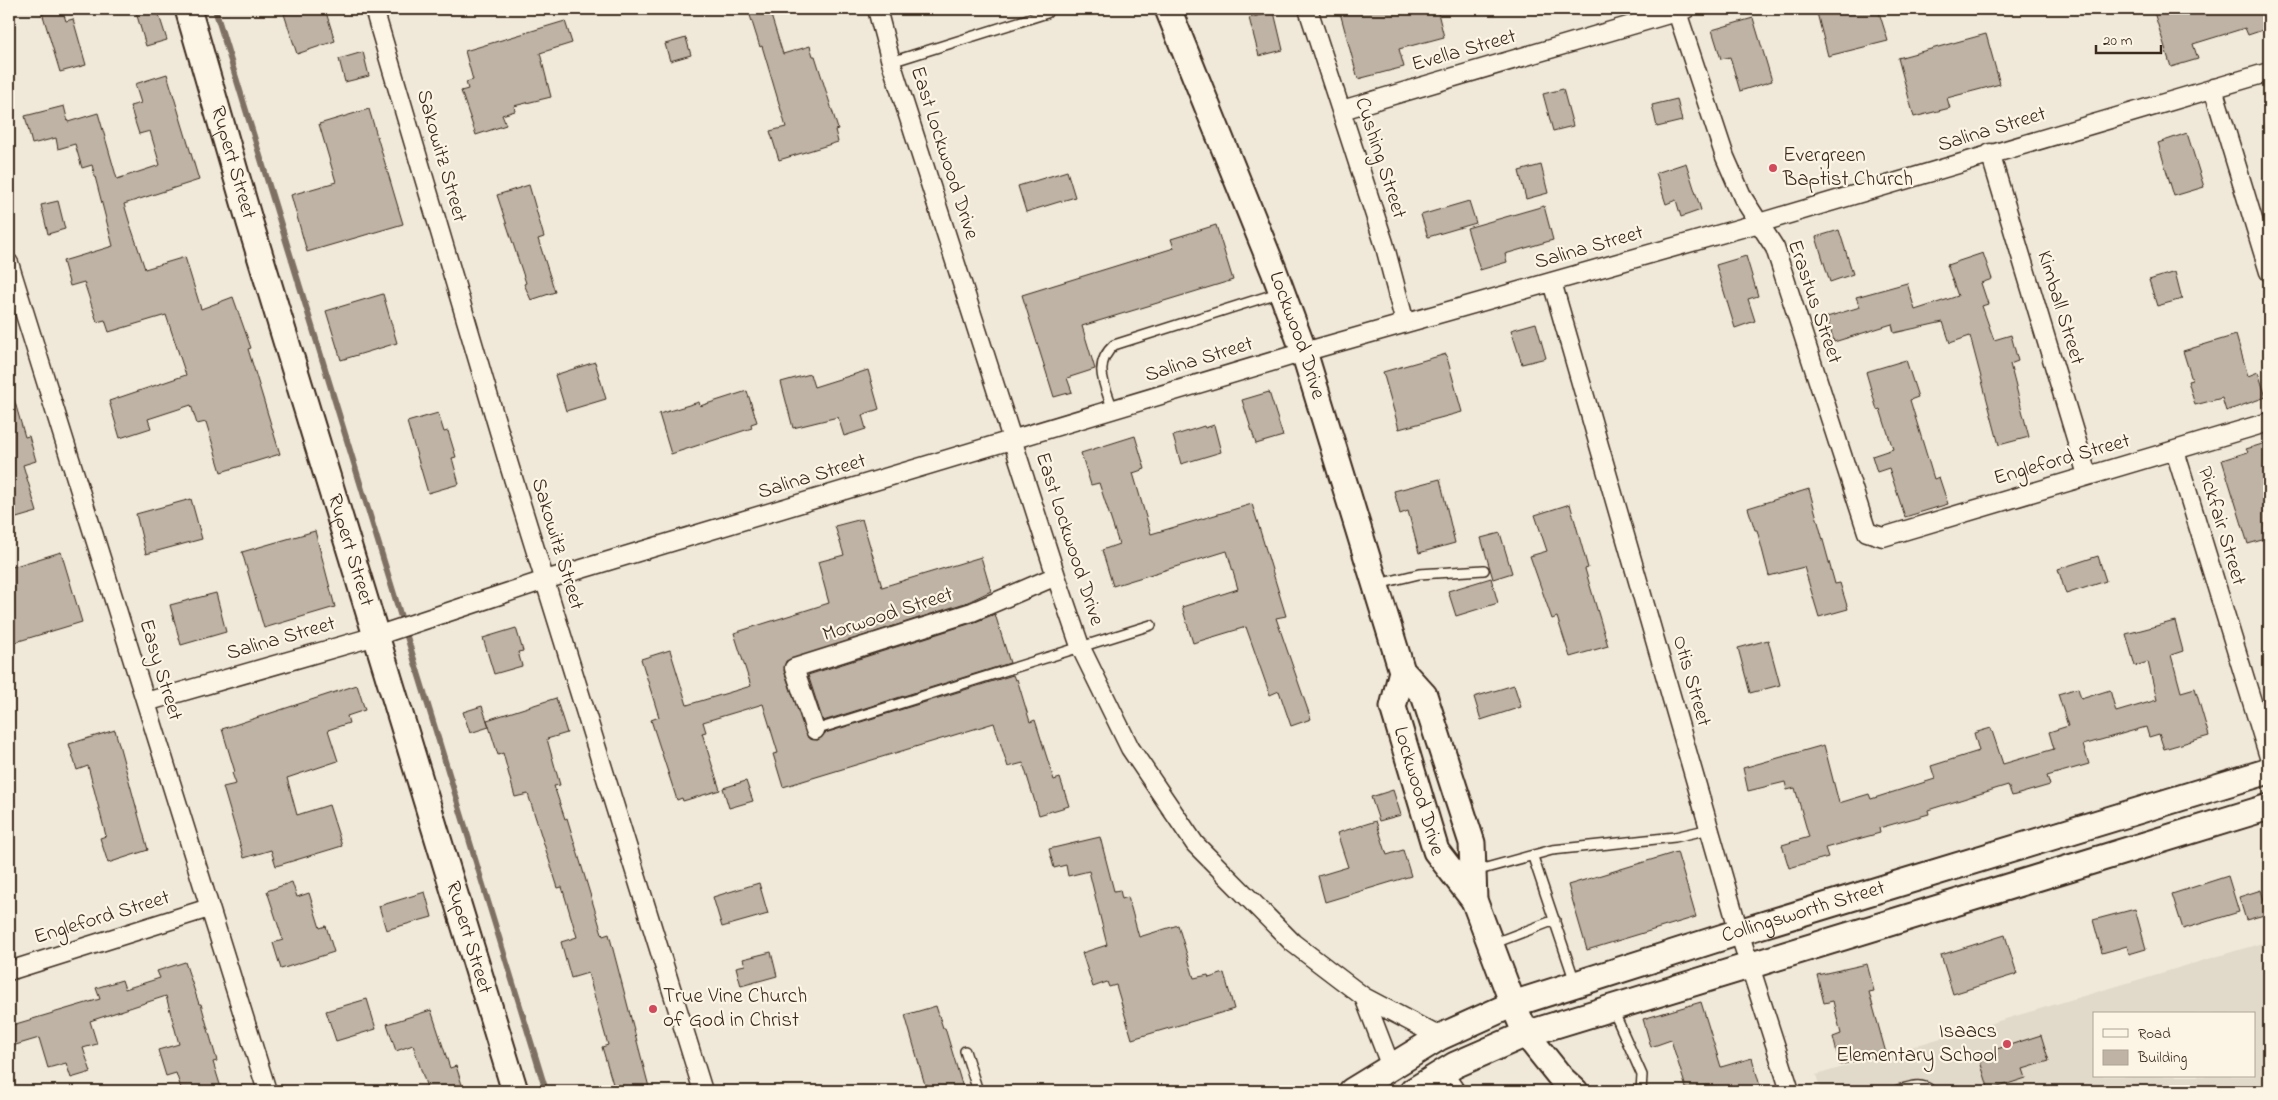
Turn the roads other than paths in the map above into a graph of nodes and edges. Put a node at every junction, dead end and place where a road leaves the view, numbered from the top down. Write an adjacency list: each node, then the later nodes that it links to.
1 (188, 9): 31 (main road, Rupert Street)
2 (374, 9): 28 (street, Sakowitz Street)
3 (877, 9): 8 (street, East Lockwood Drive)
4 (1168, 9): 17 (main road, Lockwood Drive)
5 (1308, 9): 11 (street, Cushing Street)
6 (1680, 10): 11 (street, Evella Street); 13 (street, Erastus Street)
7 (1047, 13): 8 (lane)
8 (891, 62): 22 (street, East Lockwood Drive)
9 (2269, 72): 10 (street, Salina Street)
10 (2213, 88): 12 (street, Salina Street); 15 (street)
11 (1342, 110): 18 (street, Cushing Street)
12 (1990, 154): 13 (street, Salina Street); 24 (street, Kimball Street)
13 (1759, 223): 16 (street, Salina Street); 25 (street, Erastus Street)
14 (9, 263): 34 (street, Easy Street)
15 (2269, 272)
16 (1552, 282): 18 (street, Salina Street); 39 (street, Otis Street)
17 (1282, 292): 19 (main road, Lockwood Drive); 20 (lane)
18 (1405, 323): 19 (street, Salina Street)
19 (1304, 352): 20 (street, Salina Street); 29 (main road, Lockwood Drive)
20 (1113, 410): 22 (street, Salina Street)
21 (2269, 422): 23 (street, Engleford Street)
22 (1014, 440): 27 (street, East Lockwood Drive); 28 (street, Salina Street)
23 (2175, 451): 24 (street, Engleford Street); 36 (street, Pickfair Street)
24 (2086, 476): 25 (street, Engleford Street)
25 (1866, 532)
26 (1484, 570): 29 (lane)
27 (1056, 576): 32 (street, East Lockwood Drive); 35 (street, Morwood Street)
28 (545, 580): 31 (street, Salina Street); 60 (street, Sakowitz Street)
29 (1375, 585): 33 (main road, Lockwood Drive)
30 (1151, 625): 32 (lane)
31 (382, 633): 34 (street, Salina Street); 59 (main road, Rupert Street)
32 (1080, 646): 35 (lane); 50 (street, East Lockwood Drive)
33 (1402, 671): 41 (main road, Lockwood Drive); 42 (main road, Lockwood Drive)
34 (146, 702): 43 (street, Easy Street)
35 (815, 730)
36 (2269, 757)
37 (2269, 771): 45 (main road, Collingsworth Street)
38 (2269, 808): 47 (main road, Collingsworth Street)
39 (1710, 829): 40 (lane); 45 (street, Otis Street)
40 (1533, 857): 41 (lane); 44 (lane)
41 (1473, 872): 42 (main road, Lockwood Drive)
42 (1474, 900): 46 (main road, Lockwood Drive)
43 (209, 908): 48 (street, Engleford Street); 58 (street, Easy Street)
44 (1555, 920): 46 (lane); 49 (lane)
45 (1739, 932): 47 (street, Otis Street); 49 (main road, Collingsworth Street)
46 (1490, 944): 51 (main road, Lockwood Drive)
47 (1750, 965): 52 (main road, Collingsworth Street); 67 (street, Otis Street)
48 (9, 971)
49 (1576, 983): 51 (main road, Collingsworth Street)
50 (1364, 997): 54 (street, East Lockwood Drive); 56 (street)
51 (1513, 1004): 53 (main road, Lockwood Drive); 54 (main road, Collingsworth Street)
52 (1612, 1008): 53 (main road, Collingsworth Street); 66 (lane)
53 (1526, 1034): 57 (main road, Collingsworth Street); 65 (main road, Lockwood Drive)
54 (1440, 1036): 56 (main road, Collingsworth Street)
55 (965, 1051): 61 (lane)
56 (1391, 1067): 62 (main road, Collingsworth Street)
57 (1447, 1070): 63 (main road, Collingsworth Street); 64 (lane)
58 (267, 1091)
59 (514, 1091)
60 (703, 1091)
61 (978, 1091)
62 (1352, 1091)
63 (1413, 1091)
64 (1461, 1091)
65 (1575, 1091)
66 (1641, 1091)
67 (1790, 1091)
68 (1895, 1091): 69 (lane)
69 (1932, 1091)

